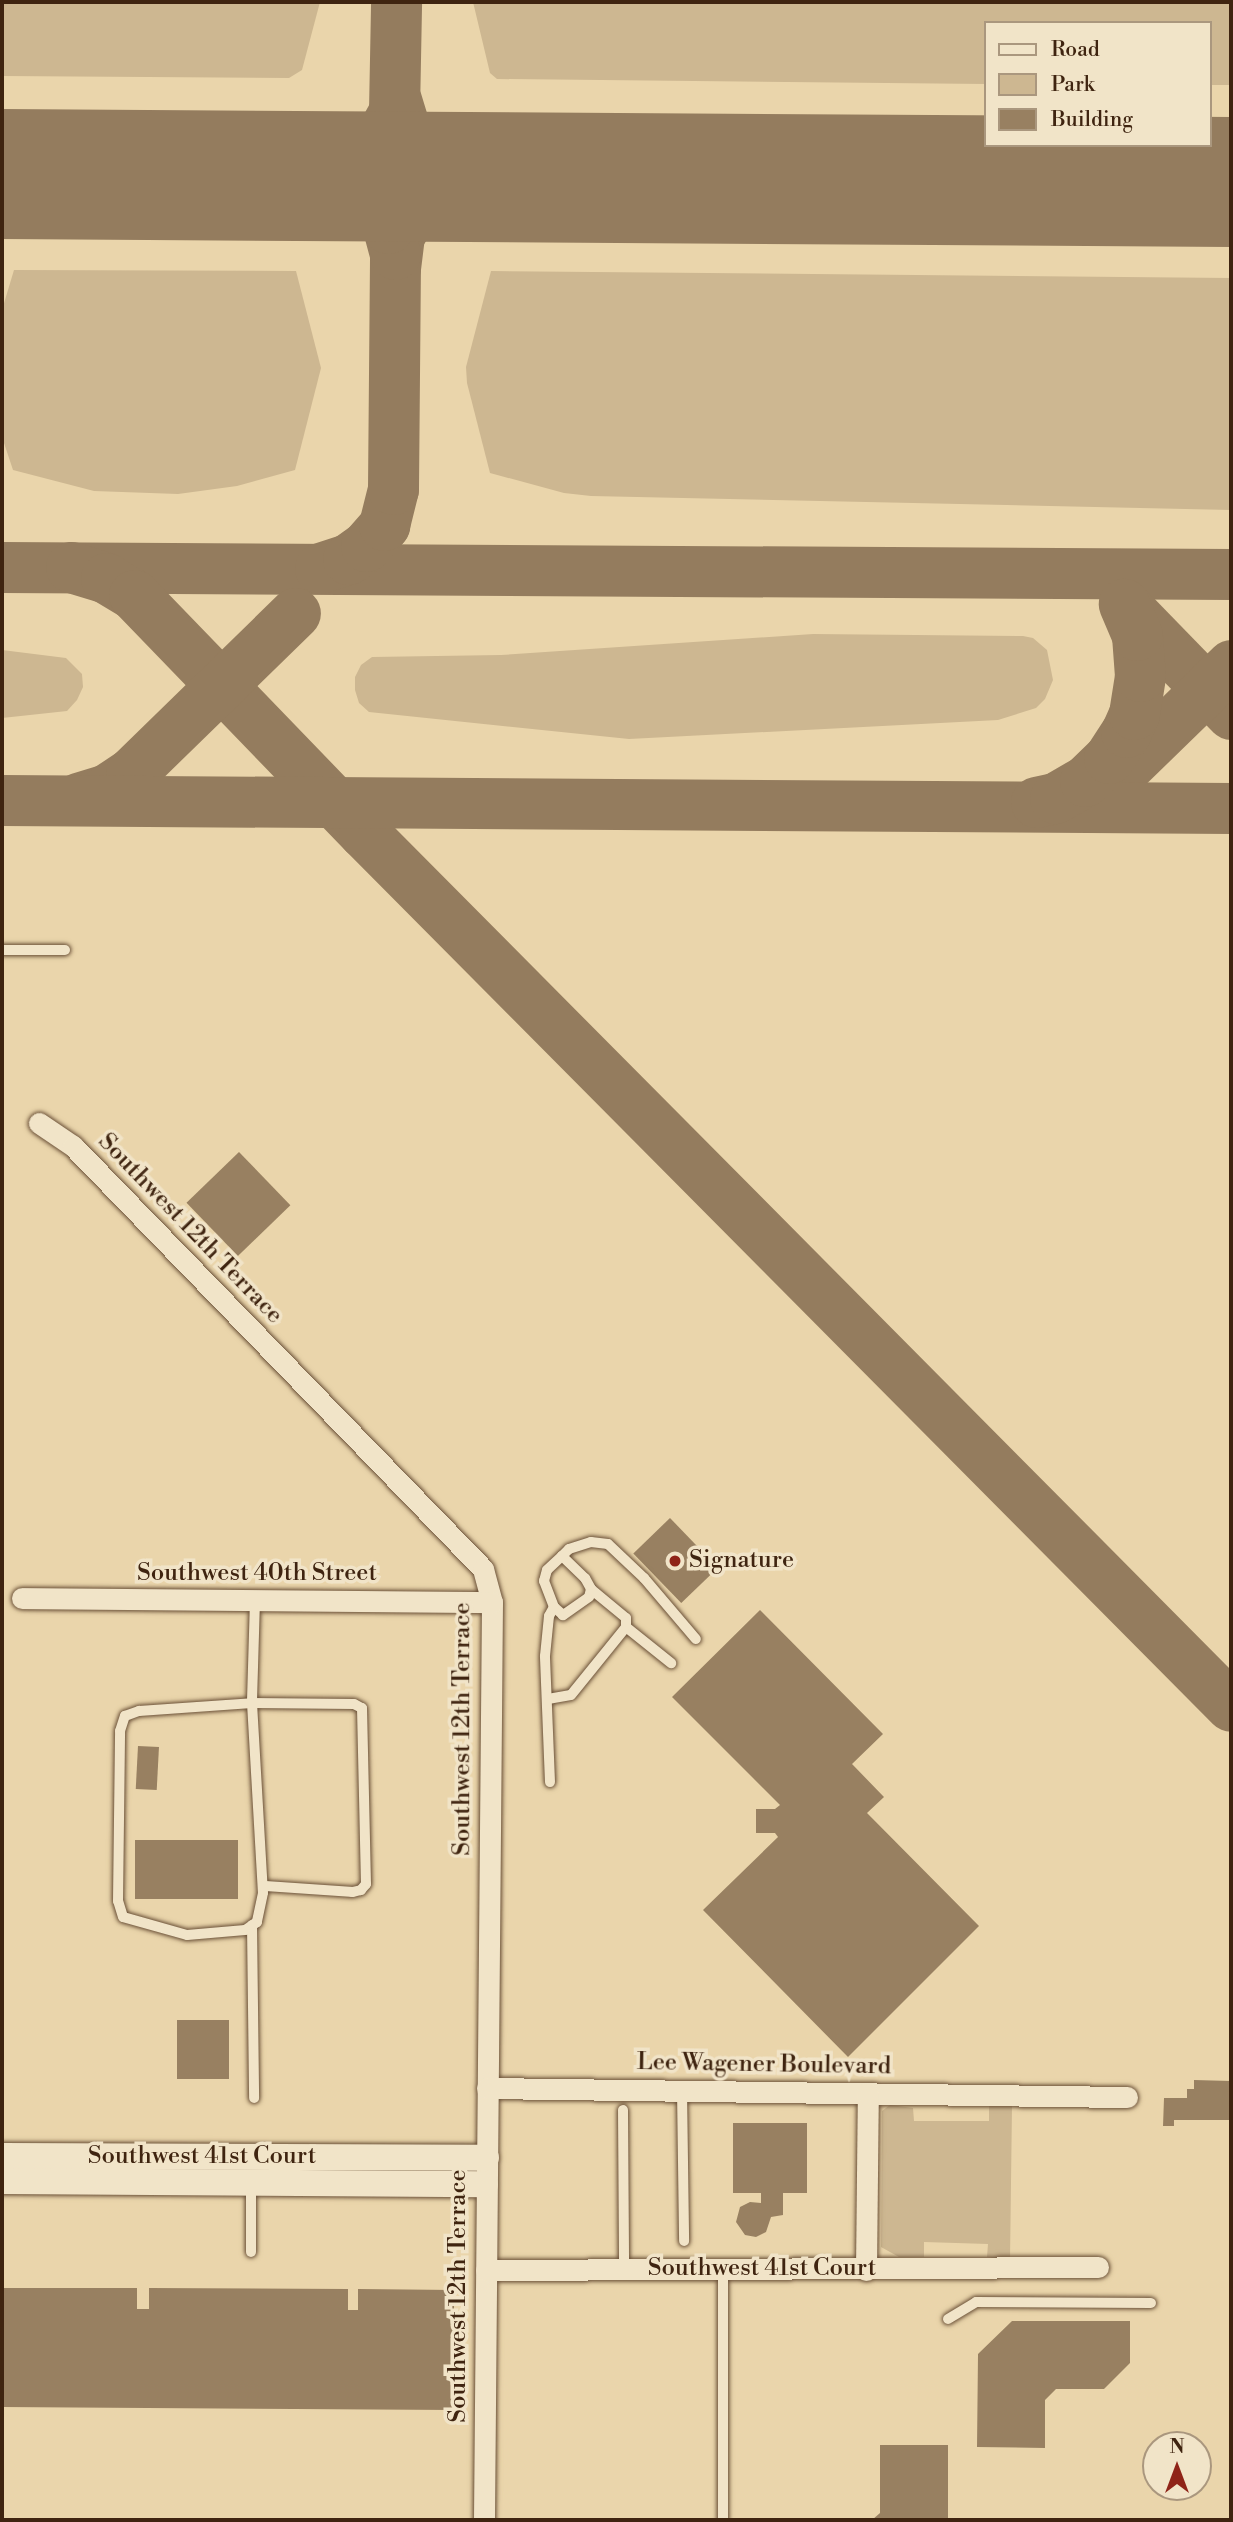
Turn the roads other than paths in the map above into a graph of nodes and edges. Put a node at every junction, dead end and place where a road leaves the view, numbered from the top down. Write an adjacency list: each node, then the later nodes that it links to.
1 (2, 950): 2 (lane)
2 (65, 950)
3 (32, 1121): 8 (street, Southwest 12th Terrace)
4 (562, 1556): 5 (lane); 9 (lane); 11 (lane)
5 (591, 1589): 9 (lane); 10 (lane)
6 (22, 1598): 7 (street, Southwest 40th Street)
7 (256, 1600): 8 (street, Southwest 40th Street); 14 (lane)
8 (492, 1602): 18 (street, Southwest 12th Terrace)
9 (554, 1606): 13 (lane)
10 (626, 1627): 12 (lane); 13 (lane)
11 (696, 1639)
12 (671, 1663)
13 (548, 1699): 15 (lane)
14 (252, 1703): 16 (lane); 16 (lane); 17 (lane)
15 (550, 1782)
16 (263, 1885): 17 (lane)
17 (252, 1925): 22 (lane)
18 (487, 2088): 19 (street, Lee Wagener Boulevard); 26 (street, Southwest 12th Terrace)
19 (682, 2090): 20 (street, Lee Wagener Boulevard); 27 (lane)
20 (868, 2093): 21 (street, Lee Wagener Boulevard); 33 (street)
21 (1127, 2096)
22 (254, 2098)
23 (624, 2110): 31 (lane)
24 (4, 2159): 25 (street, Southwest 41st Court)
25 (251, 2170): 26 (street, Southwest 41st Court); 28 (lane)
26 (485, 2171): 30 (street, Southwest 12th Terrace)
27 (684, 2241)
28 (251, 2252)
29 (1098, 2267): 33 (street, Southwest 41st Court)
30 (486, 2270): 31 (street, Southwest 41st Court); 36 (street, Southwest 12th Terrace)
31 (624, 2270): 32 (street, Southwest 41st Court)
32 (723, 2270): 33 (street, Southwest 41st Court); 37 (lane)
33 (866, 2270)
34 (1151, 2303): 35 (lane)
35 (948, 2319)
36 (484, 2520)
37 (723, 2520)

